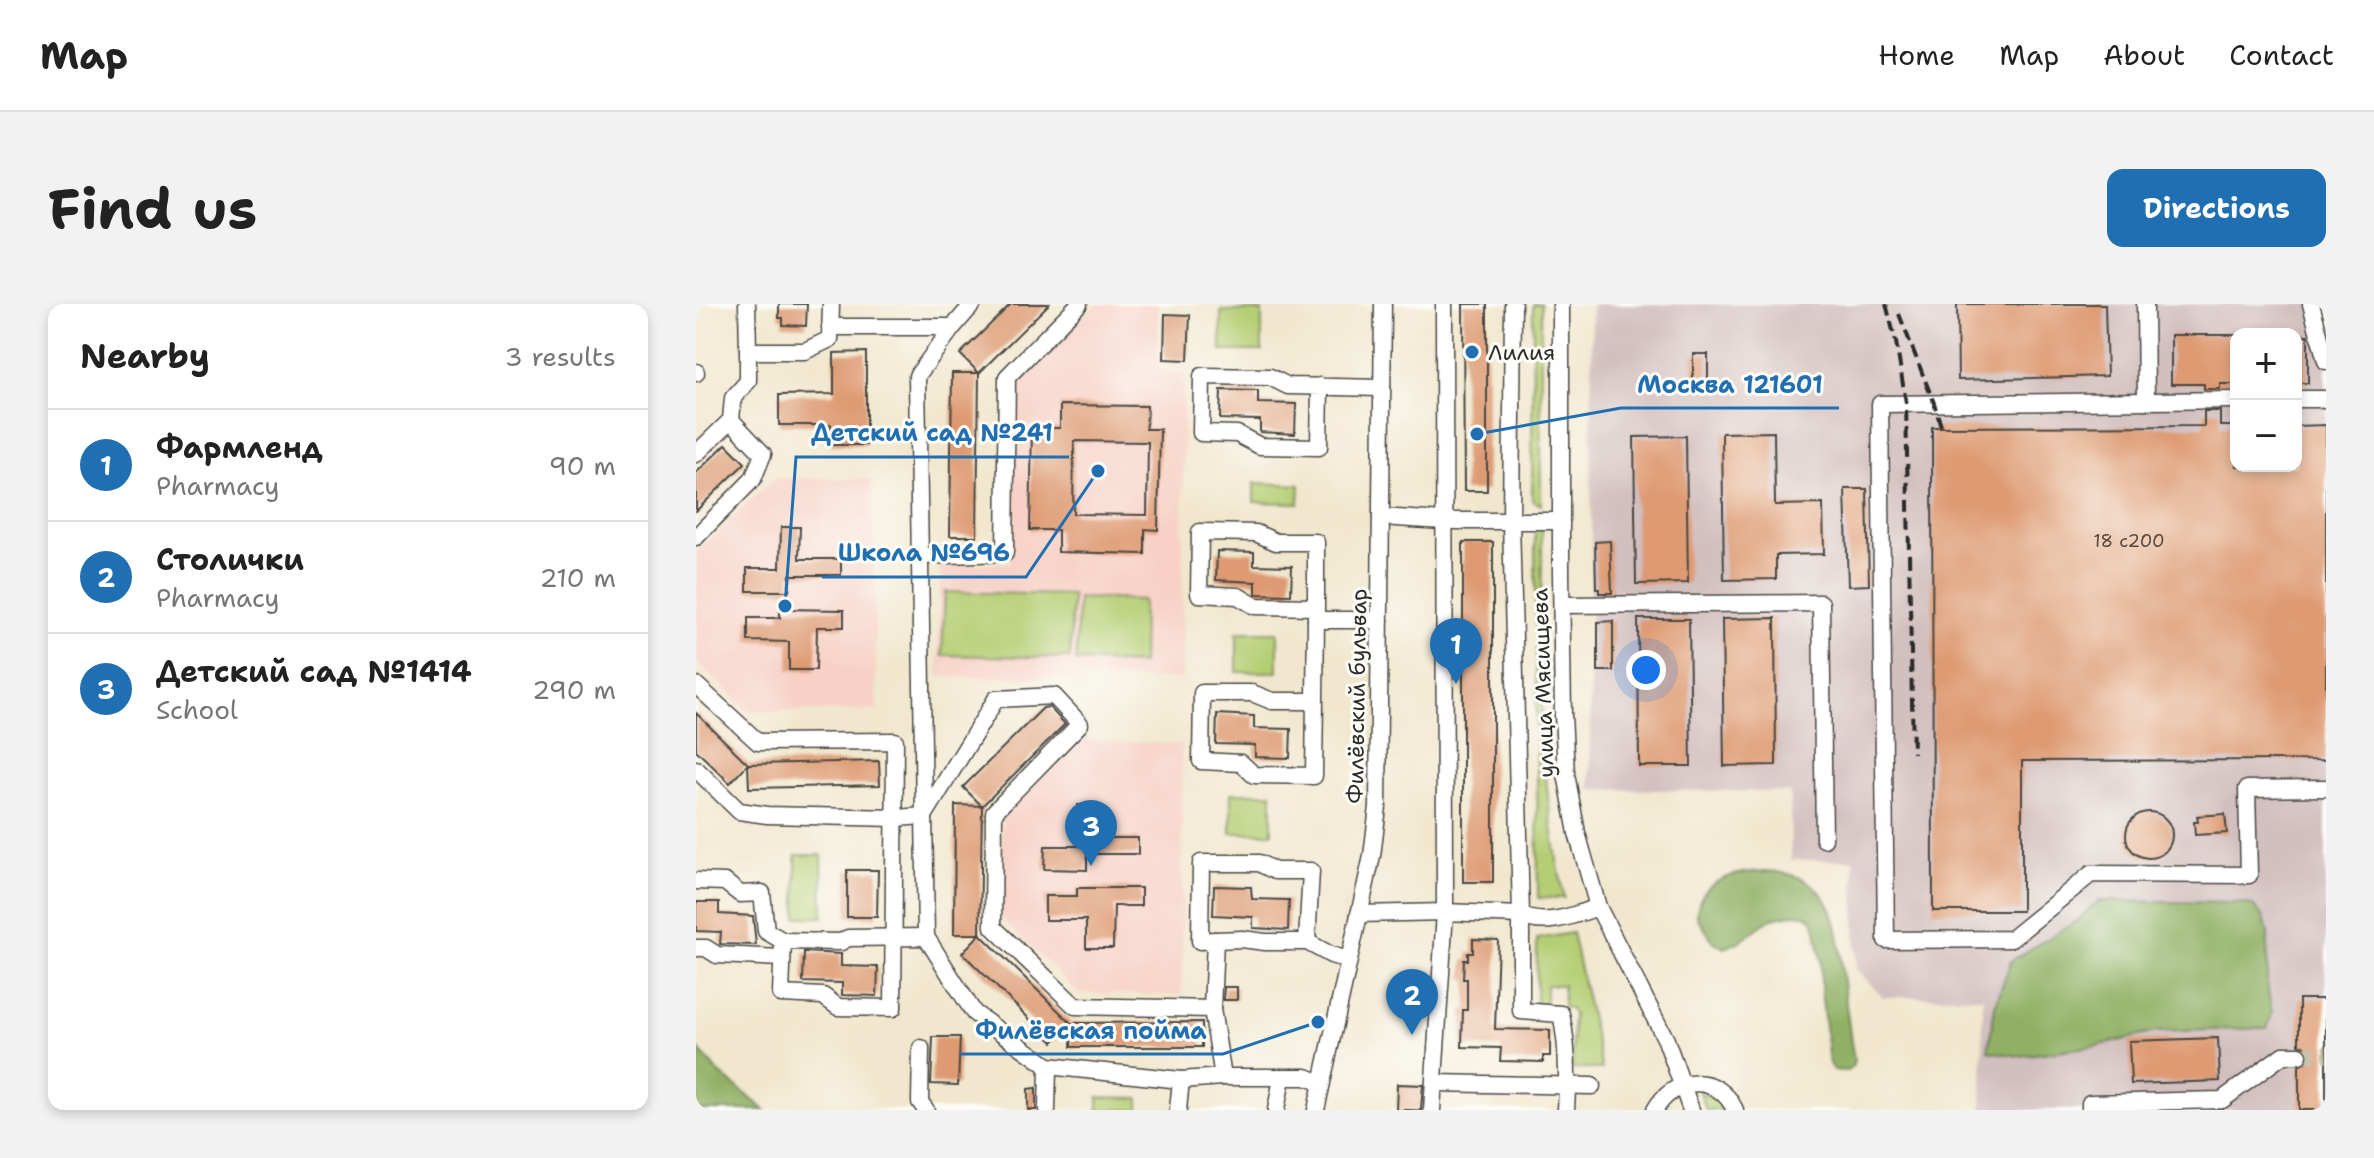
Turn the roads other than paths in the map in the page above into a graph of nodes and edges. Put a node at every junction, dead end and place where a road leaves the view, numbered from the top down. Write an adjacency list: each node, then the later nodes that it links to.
1 (747, 304): 13 (street)
2 (831, 304): 11 (street)
3 (973, 304): 12 (street)
4 (1079, 304): 28 (street)
5 (1383, 304): 16 (street, Филёвский бульвар)
6 (1444, 304): 24 (street)
7 (1513, 304): 25 (street)
8 (1561, 304): 26 (street, улица Мясищева)
9 (2145, 304): 20 (street)
10 (2311, 304): 14 (street)
11 (830, 327): 12 (street); 13 (street)
12 (953, 327): 28 (street)
13 (748, 351): 21 (street)
14 (2326, 361)
15 (1320, 386): 15 (street); 16 (street)
16 (1382, 388): 23 (street, Филёвский бульвар)
17 (2302, 399): 18 (street)
18 (2326, 399)
19 (2230, 400): 20 (street)
20 (2146, 401): 35 (street)
21 (731, 420): 22 (street); 27 (street)
22 (696, 454)
23 (1381, 517): 24 (street); 31 (street, Филёвский бульвар)
24 (1443, 521): 25 (street); 41 (street)
25 (1511, 521): 26 (street); 43 (street)
26 (1561, 521): 29 (street, улица Мясищева)
27 (696, 537)
28 (920, 556): 36 (street)
29 (1562, 605): 38 (street); 40 (street, улица Мясищева)
30 (1316, 614): 30 (street); 31 (street); 33 (street)
31 (1380, 620): 42 (street, Филёвский бульвар)
32 (696, 685): 37 (street)
33 (1315, 701): 33 (street)
34 (696, 769): 37 (street)
35 (2326, 788)
36 (924, 816): 37 (street); 45 (street); 51 (street)
37 (896, 818): 44 (street)
38 (1824, 839)
39 (696, 881): 49 (street)
40 (1598, 907): 43 (street); 60 (street, улица Мясищева)
41 (1445, 912): 42 (street); 43 (street); 59 (street)
42 (1359, 914): 50 (street, Филёвский бульвар)
43 (1521, 915): 61 (street)
44 (894, 937): 45 (street); 49 (street); 49 (street)
45 (926, 937): 54 (street)
46 (1215, 940): 47 (street); 47 (street); 51 (street)
47 (1307, 942): 50 (street)
48 (696, 948): 49 (street)
49 (783, 949)
50 (1348, 960): 58 (street, Филёвский бульвар)
51 (1212, 1009): 55 (street)
52 (921, 1048): 63 (street)
53 (2299, 1055): 74 (street)
54 (1048, 1066): 57 (street); 64 (street)
55 (1223, 1077): 56 (street); 57 (street)
56 (1282, 1078): 58 (street); 66 (street)
57 (1181, 1080): 65 (street)
58 (1321, 1083): 67 (street, Филёвский бульвар); 68 (street)
59 (1434, 1083): 61 (street); 69 (street)
60 (1683, 1085): 71 (street); 72 (street, улица Мясищева); 73 (street)
61 (1568, 1086): 62 (street); 70 (street)
62 (1592, 1086)
63 (926, 1110)
64 (1047, 1110)
65 (1178, 1110)
66 (1276, 1110)
67 (1316, 1110)
68 (1331, 1110)
69 (1432, 1110)
70 (1566, 1110)
71 (1655, 1110)
72 (1691, 1110)
73 (1735, 1110)
74 (2090, 1110)

